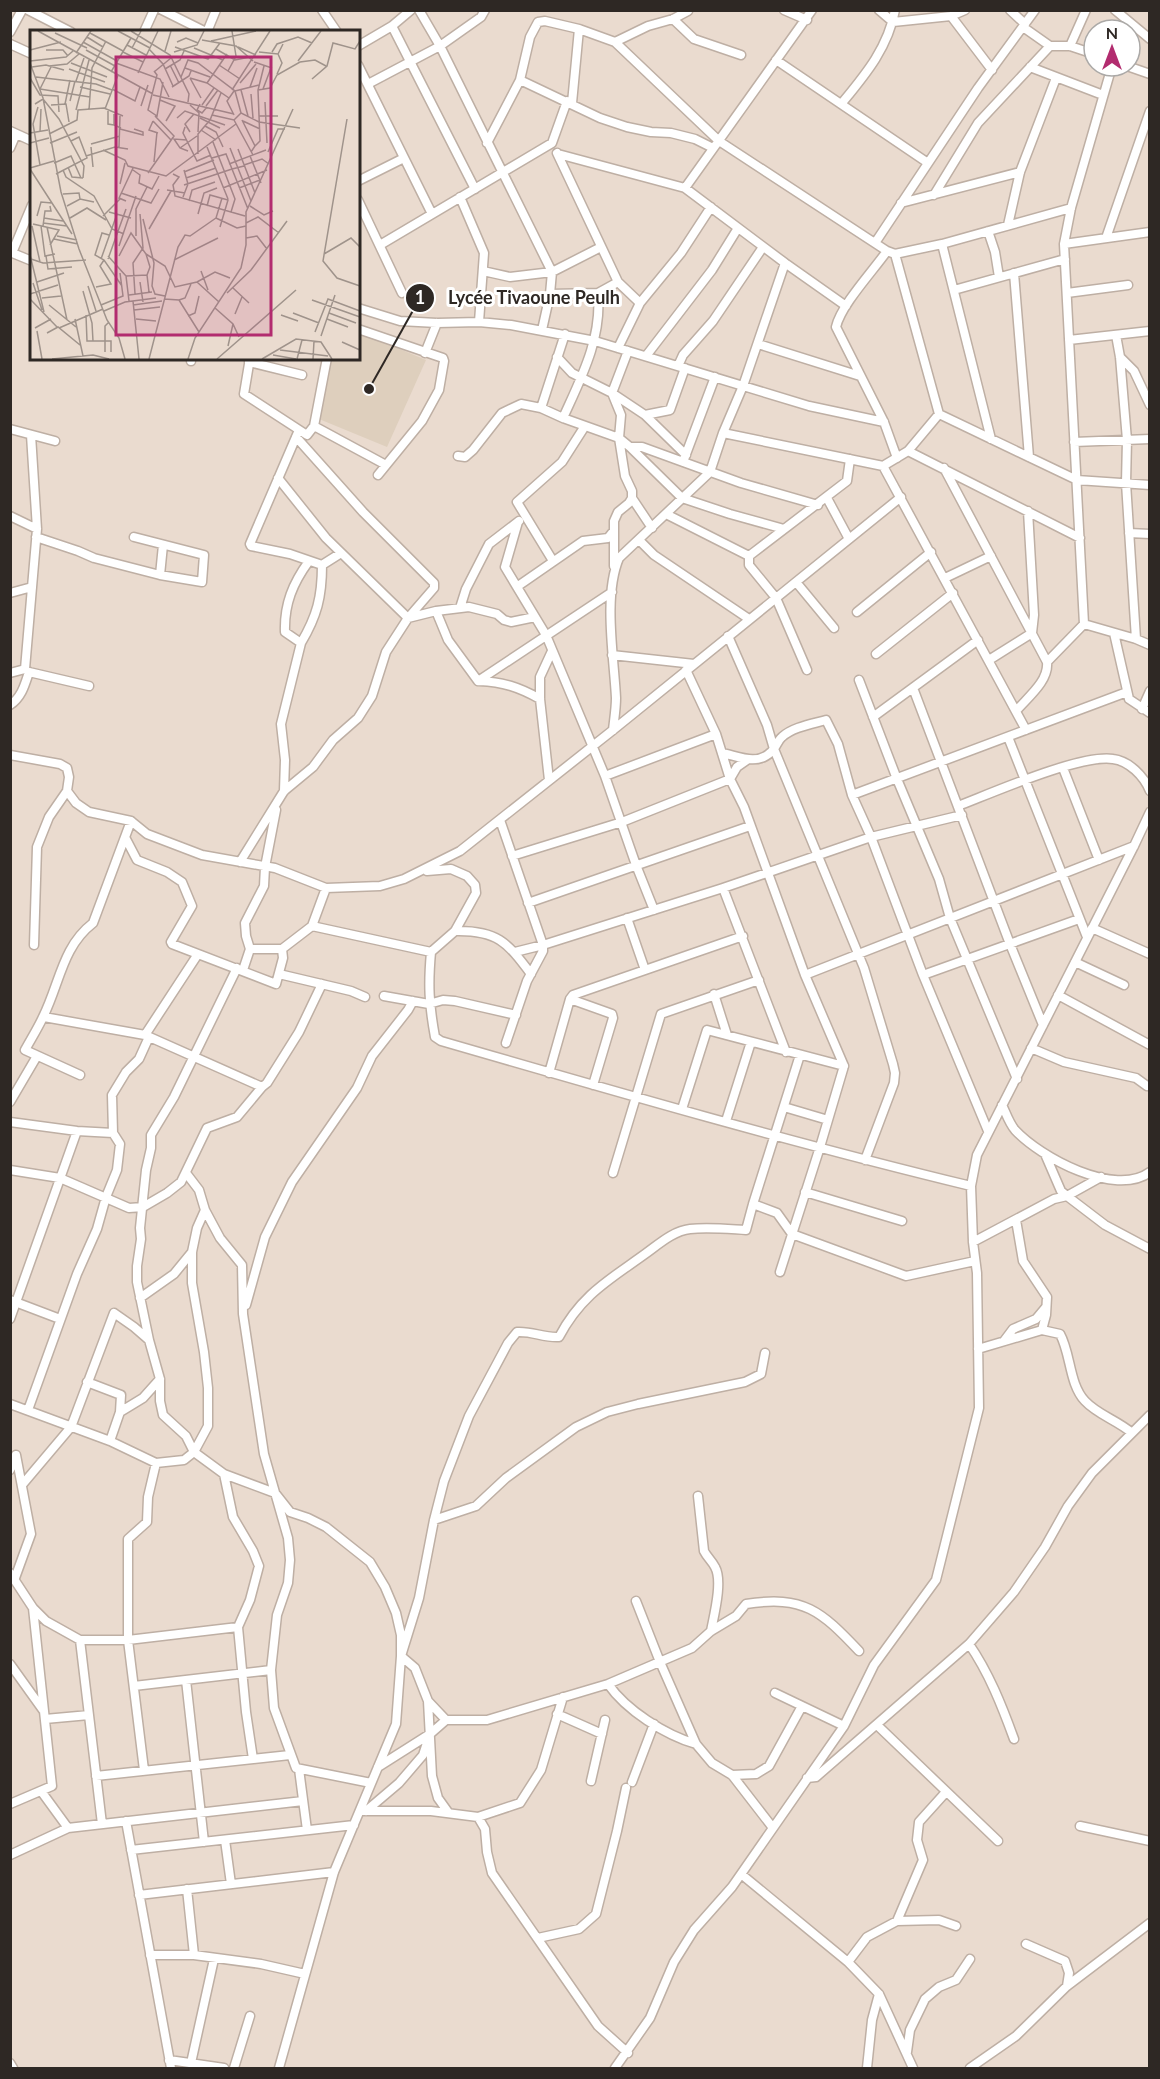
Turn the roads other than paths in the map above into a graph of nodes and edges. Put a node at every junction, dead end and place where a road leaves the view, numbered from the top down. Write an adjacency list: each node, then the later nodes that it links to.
1 (22, 10): 26 (street)
2 (28, 10): 28 (street)
3 (154, 10): 29 (street)
4 (162, 10): 30 (street)
5 (216, 10): 31 (street)
6 (322, 10): 32 (street)
7 (411, 10): 24 (street)
8 (419, 10): 37 (street)
9 (485, 10): 37 (street)
10 (784, 10): 22 (street)
11 (812, 10): 22 (street)
12 (879, 10): 23 (street)
13 (895, 10): 23 (street)
14 (965, 10): 20 (street)
15 (1010, 10): 25 (street)
16 (1035, 10): 25 (street)
17 (1086, 10): 39 (street)
18 (1115, 10): 33 (street)
19 (689, 11): 21 (street)
20 (951, 16): 23 (street); 47 (street)
21 (673, 19): 34 (street); 42 (street)
22 (807, 20): 43 (street)
23 (893, 22): 54 (street)
24 (392, 26): 36 (street); 44 (street)
25 (1024, 26): 38 (street); 47 (street)
26 (11, 29)
27 (579, 29): 34 (street); 50 (street); 53 (street)
28 (67, 30)
29 (145, 30)
30 (202, 30)
31 (207, 30)
32 (336, 30)
33 (1149, 39)
34 (615, 42): 60 (street)
35 (10, 44): 41 (street)
36 (360, 45)
37 (440, 46): 44 (street); 58 (street)
38 (1050, 46): 39 (street); 45 (street)
39 (1070, 46): 40 (street)
40 (1082, 50)
41 (30, 53)
42 (741, 55)
43 (776, 60): 54 (street); 60 (street)
44 (410, 61): 51 (street); 69 (street)
45 (1030, 67): 48 (street); 70 (street)
46 (360, 69): 51 (street)
47 (992, 70): 64 (street)
48 (1056, 78): 52 (street); 66 (street)
49 (1108, 78): 52 (street)
50 (520, 80): 53 (street); 58 (street)
51 (368, 84): 63 (street)
52 (1103, 95): 75 (street)
53 (569, 102): 59 (street); 60 (street)
54 (842, 103): 64 (street)
55 (1149, 111): 82 (street)
56 (13, 133): 57 (street); 61 (street)
57 (30, 140)
58 (487, 143): 65 (street)
59 (552, 143): 62 (street); 65 (street)
60 (716, 144): 68 (street); 83 (street)
61 (10, 148)
62 (558, 154): 68 (street); 87 (street)
63 (404, 158): 67 (street); 77 (street)
64 (928, 163): 72 (street)
65 (502, 172): 69 (street); 95 (street)
66 (1020, 172): 70 (street); 78 (street)
67 (360, 180)
68 (685, 188): 74 (street)
69 (475, 189): 71 (street)
70 (934, 195): 72 (street)
71 (460, 197): 77 (street); 94 (street)
72 (901, 203): 83 (street)
73 (360, 204): 86 (street)
74 (711, 207): 79 (street); 105 (street)
75 (1071, 208): 78 (street); 85 (street)
76 (30, 209): 89 (street)
77 (432, 214): 86 (street)
78 (1008, 225): 80 (street)
79 (738, 228): 88 (street); 121 (street)
80 (988, 231): 84 (street); 97 (street)
81 (1149, 232): 82 (street)
82 (1106, 238): 85 (street)
83 (875, 243): 90 (street)
84 (942, 244): 90 (street); 100 (street)
85 (1064, 244): 91 (street)
86 (380, 245): 101 (street)
87 (601, 247): 95 (street); 98 (street)
88 (763, 247): 93 (street); 126 (street)
89 (11, 252): 92 (street)
90 (891, 253): 106 (street); 135 (street)
91 (1065, 259): 96 (street); 103 (street)
92 (30, 260)
93 (785, 263): 106 (street); 117 (street)
94 (483, 271): 95 (street); 108 (street)
95 (552, 273): 104 (street)
96 (1014, 273): 97 (street); 154 (street)
97 (999, 277): 100 (street)
98 (618, 282): 102 (street); 105 (street)
99 (1128, 285): 103 (street)
100 (954, 290): 146 (street)
101 (402, 293)
102 (598, 293): 104 (street); 115 (street)
103 (1067, 293): 116 (street)
104 (550, 294): 111 (street)
105 (640, 303): 118 (street)
106 (846, 306): 128 (street)
107 (360, 309): 109 (street)
108 (479, 322): 109 (street); 111 (street)
109 (436, 324): 120 (street)
110 (360, 330): 120 (street)
111 (542, 330): 113 (street)
112 (1149, 331): 114 (street)
113 (565, 334): 115 (street); 122 (street)
114 (1116, 335): 116 (street); 123 (street)
115 (595, 340): 118 (street); 129 (street)
116 (1069, 340): 150 (street)
117 (758, 344): 128 (street); 131 (street)
118 (618, 348): 119 (street)
119 (628, 351): 121 (street); 132 (street)
120 (425, 353): 158 (street)
121 (646, 356): 126 (street)
122 (557, 357): 129 (street); 134 (street)
123 (1120, 357): 133 (street); 148 (street)
124 (250, 360): 127 (street); 142 (street)
125 (327, 360): 139 (street)
126 (682, 367): 130 (street); 136 (street)
127 (302, 375)
128 (860, 376): 138 (street)
129 (582, 377): 132 (street); 137 (street)
130 (715, 377): 131 (street); 155 (street)
131 (743, 386): 138 (street); 143 (street)
132 (612, 393): 136 (street); 145 (street)
133 (1149, 405)
134 (541, 408): 137 (street); 153 (street)
135 (939, 414): 146 (street); 152 (street)
136 (645, 415): 155 (street)
137 (563, 418): 140 (street)
138 (884, 422): 156 (street)
139 (314, 426): 142 (street); 158 (street)
140 (585, 426): 145 (street); 175 (street)
141 (10, 429): 144 (street)
142 (298, 433): 163 (street); 209 (street)
143 (723, 433): 157 (street); 161 (street)
144 (31, 435): 149 (street); 179 (street)
145 (619, 438): 151 (street); 168 (street)
146 (991, 439): 154 (street)
147 (1149, 439): 148 (street)
148 (1127, 440): 150 (street); 165 (street)
149 (55, 441)
150 (1074, 442): 164 (street)
151 (630, 447): 155 (street); 169 (street)
152 (908, 451): 156 (street); 160 (street)
153 (458, 456)
154 (1029, 457): 164 (street)
155 (684, 458): 161 (street)
156 (897, 458): 159 (street)
157 (850, 459): 159 (street); 170 (street)
158 (386, 465): 162 (street)
159 (884, 466): 167 (street)
160 (944, 468): 172 (street); 191 (street)
161 (710, 472): 169 (street); 171 (street)
162 (378, 475)
163 (278, 478): 189 (street); 192 (street)
164 (1077, 480): 165 (street); 184 (street)
165 (1126, 483): 166 (street); 181 (street)
166 (1149, 485)
167 (901, 497): 185 (street); 188 (street)
168 (632, 498): 177 (street); 180 (street)
169 (682, 498): 173 (street); 178 (street)
170 (827, 498): 171 (street); 185 (street)
171 (818, 505): 178 (street)
172 (1028, 511): 184 (street); 213 (street)
173 (666, 514): 177 (street); 190 (street)
174 (10, 516): 179 (street)
175 (526, 516): 176 (street); 193 (street)
176 (518, 522): 200 (street); 205 (street)
177 (652, 528): 186 (street)
178 (784, 529): 190 (street)
179 (36, 533): 196 (street); 199 (street)
180 (612, 533): 193 (street); 195 (street)
181 (1129, 533): 182 (street); 217 (street)
182 (1149, 534)
183 (134, 537): 187 (street)
184 (1080, 538): 211 (street)
185 (849, 540): 198 (street)
186 (640, 541): 195 (street); 210 (street)
187 (163, 545): 196 (street); 196 (street)
188 (931, 552): 197 (street); 207 (street)
189 (341, 553): 194 (street); 209 (street)
190 (749, 556): 204 (street)
191 (991, 556): 197 (street); 213 (street)
192 (309, 561): 194 (street); 219 (street)
193 (553, 561): 200 (street)
194 (322, 566): 219 (street)
195 (614, 571): 201 (street)
196 (160, 575)
197 (945, 578): 203 (street)
198 (796, 582): 204 (street); 212 (street)
199 (32, 586): 202 (street); 227 (street)
200 (518, 586): 208 (street)
201 (612, 592): 215 (street); 223 (street)
202 (10, 593)
203 (953, 593): 218 (street); 222 (street)
204 (776, 598): 210 (street); 229 (street)
205 (460, 608): 206 (street); 208 (street)
206 (436, 611): 209 (street); 232 (street)
207 (857, 612)
208 (535, 617): 215 (street)
209 (408, 618): 260 (street)
210 (750, 619): 216 (street)
211 (1084, 624): 214 (street); 225 (street)
212 (834, 628)
213 (1032, 633): 224 (street); 225 (street)
214 (1114, 633): 217 (street); 236 (street)
215 (546, 635): 221 (street); 232 (street)
216 (728, 636): 226 (street); 248 (street)
217 (1136, 639): 220 (street)
218 (978, 640): 224 (street); 234 (street)
219 (301, 643): 260 (street)
220 (1149, 645)
221 (552, 651): 237 (street); 246 (street)
222 (876, 654)
223 (612, 655): 226 (street); 242 (street)
224 (989, 660): 239 (street)
225 (1047, 662): 239 (street)
226 (694, 664): 228 (street)
227 (27, 670): 230 (street); 233 (street); 238 (street)
228 (686, 670): 242 (street); 244 (street)
229 (807, 670)
230 (10, 673)
231 (859, 680): 241 (street)
232 (478, 681): 237 (street)
233 (89, 686)
234 (913, 688): 241 (street); 252 (street)
235 (1149, 691): 240 (street)
236 (1127, 693): 240 (street); 243 (street)
237 (540, 699): 257 (street)
238 (10, 705)
239 (1016, 711): 243 (street)
240 (1146, 711)
241 (873, 717): 256 (street)
242 (613, 730): 246 (street)
243 (1026, 730): 245 (street)
244 (716, 734): 249 (street); 254 (street)
245 (1008, 737): 252 (street); 258 (street)
246 (592, 746): 254 (street); 257 (street)
247 (10, 748): 250 (street)
248 (774, 749): 251 (street); 262 (street); 276 (street)
249 (722, 753): 251 (street); 255 (street)
250 (14, 756): 259 (street)
251 (747, 760): 255 (street)
252 (941, 762): 256 (street); 264 (street)
253 (1063, 768): 258 (street); 261 (street); 277 (street)
254 (605, 776): 269 (street)
255 (730, 779): 269 (street); 270 (street)
256 (897, 779): 262 (street); 271 (street)
257 (549, 780): 267 (street)
258 (1025, 781): 264 (street); 283 (street)
259 (67, 790): 268 (street); 299 (street)
260 (284, 791): 263 (street)
261 (1149, 791)
262 (852, 795): 272 (street)
263 (277, 804): 278 (street); 280 (street)
264 (958, 806): 266 (street)
265 (1149, 812): 274 (street)
266 (962, 815): 271 (street); 286 (street)
267 (500, 820): 275 (street); 281 (street)
268 (131, 821): 273 (street); 278 (street)
269 (622, 822): 275 (street); 279 (street)
270 (750, 825): 279 (street); 282 (street)
271 (917, 825): 272 (street); 290 (street)
272 (871, 837): 276 (street); 295 (street)
273 (126, 839): 305 (street); 329 (street)
274 (1134, 846): 277 (street); 293 (street)
275 (512, 856): 287 (street)
276 (819, 856): 282 (street); 307 (street)
277 (1099, 860): 283 (street)
278 (240, 862): 280 (street)
279 (636, 865): 287 (street); 288 (street)
280 (266, 867): 284 (street); 301 (street)
281 (421, 871): 284 (street); 294 (street)
282 (768, 872): 285 (street); 314 (street)
283 (1062, 874): 286 (street); 291 (street)
284 (326, 888): 292 (street)
285 (723, 888): 288 (street); 296 (street)
286 (995, 901): 290 (street); 298 (street)
287 (528, 903): 300 (street)
288 (654, 910): 289 (street)
289 (627, 918): 300 (street); 311 (street)
290 (950, 918): 295 (street); 308 (street)
291 (1079, 919): 297 (street); 298 (street)
292 (312, 926): 302 (street); 303 (street)
293 (1092, 928): 297 (street); 306 (street)
294 (455, 930): 303 (street); 304 (street)
295 (908, 935): 307 (street); 315 (street)
296 (742, 936): 311 (street); 316 (street)
297 (1087, 937): 309 (street)
298 (1010, 944): 308 (street); 330 (street)
299 (34, 945)
300 (543, 945): 304 (street); 313 (street)
301 (250, 949): 302 (street); 310 (street)
302 (282, 949): 312 (street)
303 (431, 952): 326 (street)
304 (515, 952): 313 (street)
305 (198, 954): 310 (street); 332 (street)
306 (1149, 954)
307 (858, 955): 314 (street); 362 (street)
308 (968, 958): 315 (street); 344 (street)
309 (1075, 962): 318 (street); 321 (street)
310 (240, 969): 312 (street); 339 (street)
311 (645, 970): 319 (street)
312 (279, 974): 317 (street)
313 (531, 974): 328 (street)
314 (805, 975): 341 (street)
315 (923, 975): 357 (street)
316 (759, 980): 320 (street); 337 (street)
317 (322, 984): 323 (street); 347 (street)
318 (1124, 984)
319 (595, 987): 324 (street); 327 (street)
320 (714, 994): 331 (street); 348 (street)
321 (1058, 995): 330 (street); 335 (street)
322 (384, 996): 325 (street)
323 (365, 997)
324 (570, 999): 327 (street); 342 (street)
325 (413, 1000): 326 (street); 387 (street)
326 (429, 1004): 328 (street); 342 (street)
327 (596, 1009): 345 (street)
328 (516, 1015): 334 (street)
329 (44, 1017): 332 (street); 340 (street)
330 (1043, 1024): 336 (street)
331 (727, 1035): 333 (street); 352 (street)
332 (147, 1036): 339 (street); 358 (street)
333 (751, 1042): 337 (street); 355 (street)
334 (506, 1043)
335 (1149, 1045)
336 (1031, 1048): 344 (street); 346 (street)
337 (786, 1052): 338 (street)
338 (800, 1054): 341 (street); 351 (street)
339 (193, 1055): 347 (street); 374 (street)
340 (37, 1056): 343 (street); 349 (street)
341 (844, 1066): 353 (street)
342 (549, 1073): 345 (street)
343 (80, 1075)
344 (1017, 1079): 350 (street)
345 (593, 1085): 348 (street)
346 (1147, 1086)
347 (262, 1087): 365 (street)
348 (636, 1097): 352 (street); 366 (street)
349 (10, 1102)
350 (1002, 1105): 357 (street); 361 (street)
351 (784, 1107): 353 (street); 359 (street)
352 (682, 1109): 355 (street)
353 (828, 1120): 360 (street)
354 (10, 1122): 356 (street)
355 (726, 1122): 359 (street)
356 (77, 1131): 358 (street); 368 (street)
357 (988, 1131): 369 (street)
358 (113, 1132): 372 (street)
359 (776, 1136): 360 (street); 373 (street)
360 (820, 1147): 362 (street); 370 (street)
361 (1045, 1154): 367 (street); 371 (street)
362 (865, 1160): 369 (street)
363 (11, 1171): 368 (street)
364 (1149, 1172): 367 (street)
365 (186, 1173): 374 (street); 375 (street)
366 (613, 1173)
367 (1101, 1177): 371 (street)
368 (60, 1178): 372 (street); 385 (street)
369 (971, 1186): 379 (street)
370 (805, 1192): 377 (street); 378 (street)
371 (1067, 1196): 376 (street); 380 (street)
372 (106, 1197): 374 (street); 389 (street)
373 (753, 1204): 378 (street); 412 (street)
374 (143, 1207): 384 (street)
375 (205, 1210): 381 (street); 387 (street)
376 (1016, 1220): 379 (street); 386 (street)
377 (902, 1221)
378 (792, 1234): 382 (street); 383 (street)
379 (973, 1242): 382 (street)
380 (1149, 1249)
381 (192, 1252): 384 (street); 404 (street)
382 (975, 1261): 393 (street)
383 (780, 1272)
384 (140, 1298): 391 (street)
385 (14, 1301): 388 (street); 389 (street)
386 (1046, 1307): 390 (street); 392 (street)
387 (243, 1314): 410 (street)
388 (10, 1319)
389 (60, 1319): 398 (street)
390 (1042, 1330): 392 (street); 402 (street)
391 (149, 1340): 395 (street); 396 (street)
392 (1004, 1341): 393 (street)
393 (978, 1349): 441 (street)
394 (765, 1353): 412 (street)
395 (160, 1380): 399 (street); 404 (street)
396 (87, 1382): 399 (street); 401 (street)
397 (10, 1404): 398 (street)
398 (28, 1410): 401 (street)
399 (120, 1412): 403 (street)
400 (1149, 1415): 402 (street)
401 (71, 1427): 403 (street); 409 (street)
402 (1132, 1433): 420 (street)
403 (110, 1441): 406 (street)
404 (194, 1452): 406 (street); 408 (street)
405 (13, 1454): 407 (street); 409 (street)
406 (156, 1463): 419 (street)
407 (10, 1470)
408 (224, 1474): 410 (street); 416 (street)
409 (22, 1485): 413 (street)
410 (275, 1493): 422 (street); 425 (street)
411 (698, 1496): 417 (street)
412 (434, 1520): 422 (street)
413 (13, 1575): 415 (street)
414 (636, 1601): 423 (street)
415 (33, 1608): 418 (street); 436 (street)
416 (238, 1627): 419 (street); 426 (street)
417 (711, 1631): 421 (street); 423 (street)
418 (80, 1640): 419 (street); 435 (street)
419 (128, 1640): 429 (street)
420 (969, 1644): 440 (street); 444 (street)
421 (859, 1651)
422 (401, 1656): 432 (street); 449 (street)
423 (660, 1662): 428 (street); 445 (street)
424 (10, 1664): 436 (street)
425 (271, 1670): 426 (street); 446 (street)
426 (242, 1674): 427 (street); 447 (street)
427 (186, 1680): 429 (street); 448 (street)
428 (608, 1684): 431 (street); 439 (street)
429 (134, 1686): 451 (street)
430 (775, 1693): 433 (street)
431 (563, 1698): 434 (street); 437 (street)
432 (428, 1701): 437 (street); 442 (street)
433 (802, 1706): 441 (street); 452 (street)
434 (557, 1714): 443 (street); 464 (street)
435 (89, 1715): 436 (street); 453 (street)
436 (45, 1716): 457 (street)
437 (446, 1720): 442 (street)
438 (605, 1720): 443 (street)
439 (654, 1724): 445 (street); 486 (street)
440 (877, 1725): 454 (street); 458 (street)
441 (844, 1726): 454 (street)
442 (430, 1734): 449 (street); 461 (street); 462 (street)
443 (602, 1734): 455 (street)
444 (1014, 1739)
445 (696, 1744): 452 (street)
446 (290, 1755): 447 (street); 450 (street)
447 (253, 1759): 448 (street)
448 (194, 1765): 451 (street); 463 (street)
449 (378, 1767): 456 (street)
450 (299, 1769): 456 (street); 459 (street)
451 (144, 1770): 453 (street)
452 (732, 1775): 470 (street)
453 (96, 1776): 466 (street)
454 (807, 1778): 470 (street)
455 (591, 1781)
456 (371, 1783): 461 (street)
457 (41, 1791): 460 (street); 469 (street)
458 (946, 1792): 473 (street); 483 (street)
459 (303, 1801): 463 (street); 471 (street)
460 (10, 1803)
461 (364, 1810): 462 (street); 467 (street)
462 (448, 1812): 464 (street)
463 (200, 1813): 465 (street); 475 (street)
464 (478, 1817): 486 (street)
465 (126, 1821): 466 (street); 476 (street)
466 (102, 1824): 469 (street)
467 (354, 1825): 471 (street); 478 (street)
468 (1080, 1826): 474 (street)
469 (68, 1828): 477 (street)
470 (773, 1828): 479 (street)
471 (307, 1830): 472 (street)
472 (225, 1840): 475 (street); 480 (street)
473 (998, 1841)
474 (1149, 1841)
475 (204, 1842): 476 (street)
476 (131, 1850): 482 (street)
477 (10, 1855)
478 (334, 1872): 480 (street); 493 (street)
479 (741, 1874): 492 (street); 498 (street)
480 (231, 1884): 481 (street)
481 (187, 1889): 482 (street); 489 (street)
482 (139, 1895): 488 (street)
483 (897, 1921): 485 (street); 492 (street)
484 (1149, 1923): 494 (street)
485 (956, 1926)
486 (538, 1938): 498 (street)
487 (1026, 1944): 494 (street)
488 (150, 1955): 489 (street); 501 (street)
489 (194, 1955): 490 (street)
490 (214, 1959): 493 (street); 500 (street)
491 (970, 1959): 497 (street)
492 (848, 1962): 495 (street)
493 (305, 1974): 505 (street)
494 (1067, 1986): 509 (street)
495 (879, 1994): 497 (street); 507 (street)
496 (250, 2016): 504 (street)
497 (907, 2052): 508 (street)
498 (628, 2053): 506 (street)
499 (10, 2063): 502 (street)
500 (191, 2063): 501 (street); 503 (street)
501 (170, 2064)
502 (13, 2068)
503 (224, 2068)
504 (234, 2068)
505 (279, 2068)
506 (615, 2068)
507 (867, 2068)
508 (913, 2068)
509 (970, 2068)

